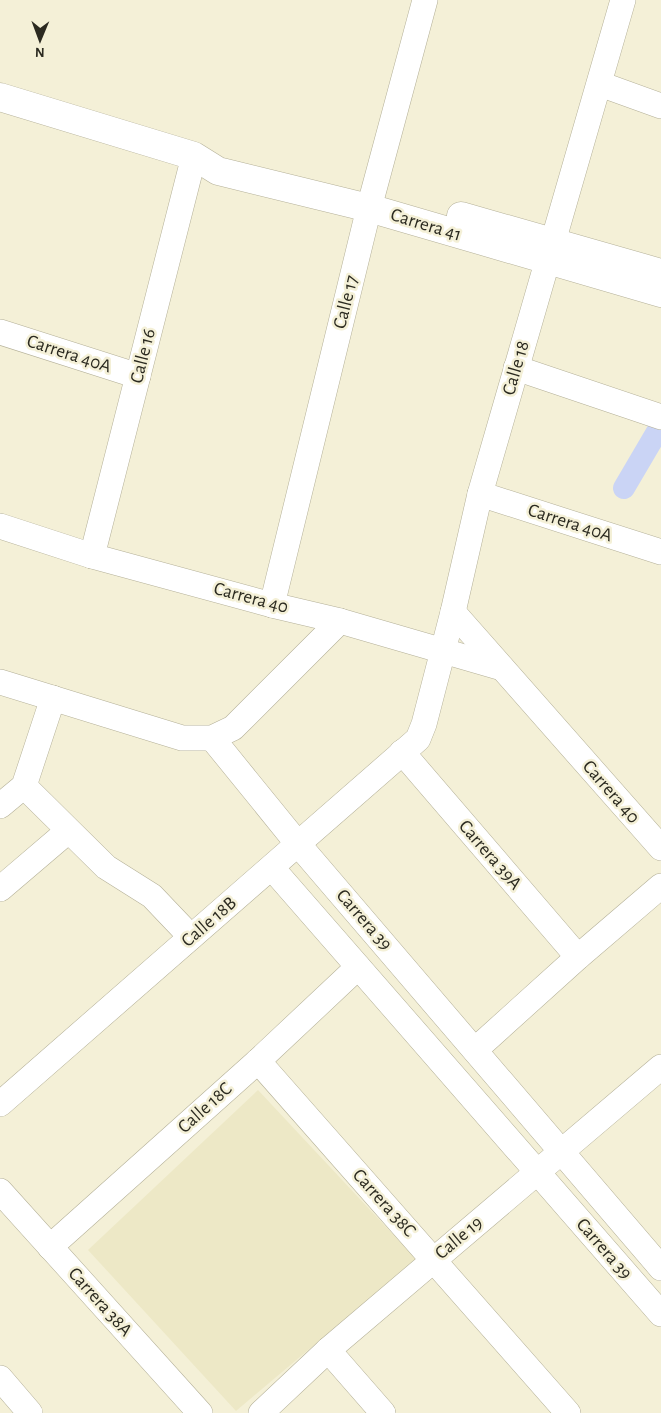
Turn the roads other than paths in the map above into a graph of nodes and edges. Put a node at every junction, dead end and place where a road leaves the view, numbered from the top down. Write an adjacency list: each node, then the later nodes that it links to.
1 (425, 0): 7 (street, Calle 17)
2 (623, 0): 3 (street, Calle 18)
3 (600, 84): 5 (street); 8 (street, Calle 18)
4 (0, 98): 6 (street, Carrera 41)
5 (661, 106)
6 (194, 156): 7 (street, Carrera 41); 13 (street, Calle 16)
7 (371, 199): 8 (street, Carrera 41); 19 (street, Calle 17)
8 (550, 252): 9 (street, Carrera 41); 10 (street, Carrera 41); 12 (street, Calle 18)
9 (661, 273)
10 (661, 293)
11 (0, 332): 13 (street, Carrera 40A)
12 (516, 368): 14 (street); 15 (street, Calle 18)
13 (138, 376): 18 (street, Calle 16)
14 (661, 417)
15 (480, 494): 17 (street, Carrera 40A); 20 (street, Calle 18)
16 (0, 526): 18 (street, Carrera 40)
17 (661, 552)
18 (92, 556): 19 (street, Carrera 40)
19 (272, 605): 21 (street, Carrera 40)
20 (453, 612): 22 (street, Calle 18); 23 (street, Carrera 40)
21 (340, 621): 22 (street, Carrera 40); 26 (street)
22 (442, 651): 23 (street, Carrera 40); 27 (street, Calle 18)
23 (502, 668): 32 (street, Carrera 40)
24 (0, 682): 25 (street)
25 (53, 698): 26 (street); 28 (street)
26 (212, 738): 31 (street, Carrera 39)
27 (410, 745): 31 (street, Calle 18B); 37 (street, Carrera 39A)
28 (24, 786): 29 (street); 30 (street)
29 (0, 806)
30 (68, 831): 35 (street); 36 (street)
31 (298, 844): 33 (street, Calle 18B); 39 (street, Carrera 39)
32 (661, 848)
33 (272, 868): 36 (street, Calle 18B); 38 (street, Carrera 39)
34 (661, 886): 37 (street)
35 (0, 890)
36 (191, 937): 42 (street, Calle 18B)
37 (578, 957): 39 (street)
38 (358, 967): 40 (street, Calle 18C); 44 (street, Carrera 39)
39 (474, 1050): 43 (street, Carrera 39)
40 (258, 1061): 46 (street, Calle 18C); 48 (street, Carrera 38C)
41 (661, 1067): 43 (street, Calle 19)
42 (0, 1104)
43 (561, 1151): 44 (street, Calle 19); 47 (street, Carrera 39)
44 (537, 1172): 48 (street, Calle 19); 49 (street, Carrera 39)
45 (0, 1190): 46 (street, Carrera 38A)
46 (50, 1247): 53 (street, Carrera 38A)
47 (657, 1256)
48 (434, 1260): 50 (street, Calle 19); 56 (street, Carrera 38C)
49 (661, 1314)
50 (328, 1350): 54 (street, Calle 19); 55 (street)
51 (0, 1378): 52 (street)
52 (30, 1413)
53 (200, 1413)
54 (261, 1413)
55 (383, 1413)
56 (568, 1413)

